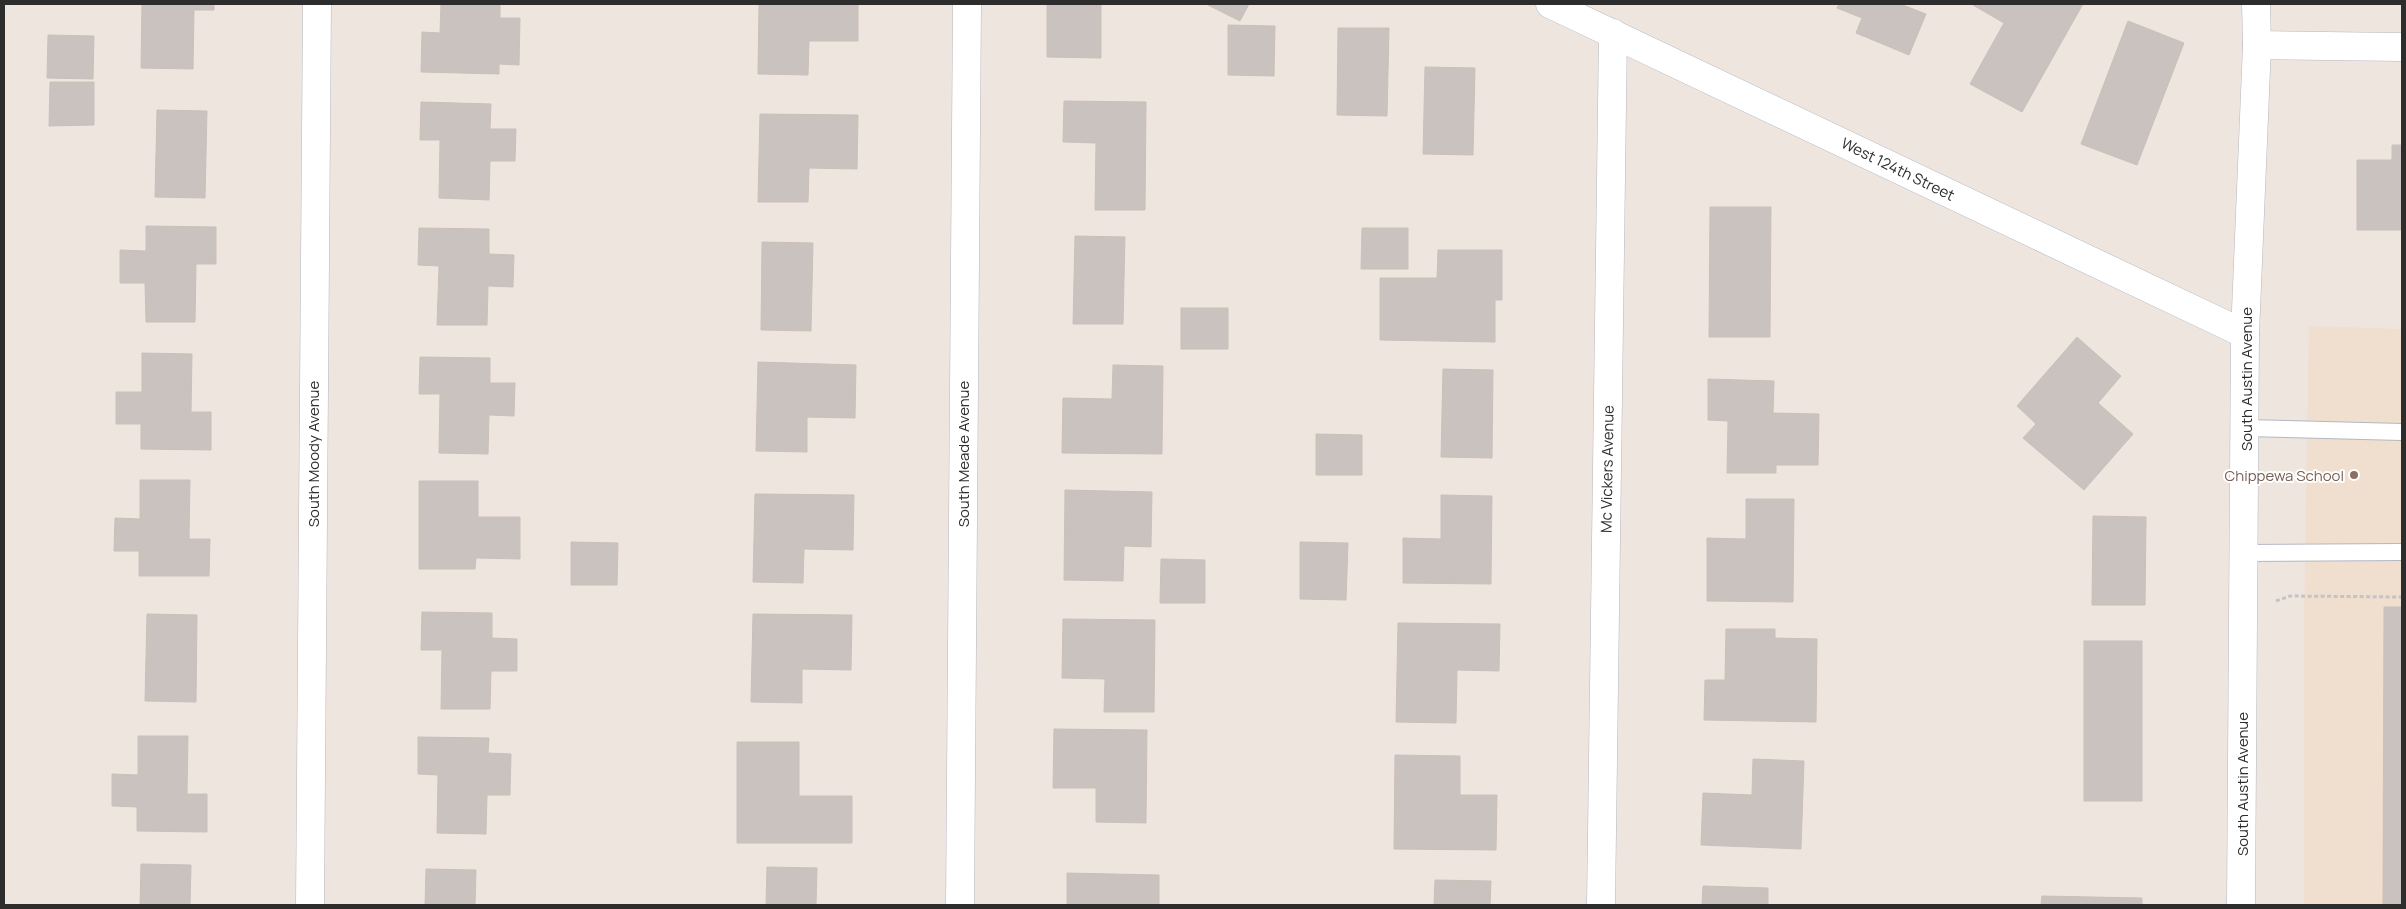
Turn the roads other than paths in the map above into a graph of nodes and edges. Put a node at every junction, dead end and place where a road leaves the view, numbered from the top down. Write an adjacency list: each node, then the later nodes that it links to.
1 (317, 4): 13 (street, South Moody Avenue)
2 (967, 4): 14 (street, South Meade Avenue)
3 (1550, 4): 5 (street, West 124th Street)
4 (2256, 4): 6 (street, South Austin Avenue)
5 (1613, 33): 8 (street, West 124th Street); 15 (street, Mc Vickers Avenue)
6 (2257, 45): 7 (street); 8 (street, South Austin Avenue)
7 (2402, 47)
8 (2245, 334): 9 (street, South Austin Avenue)
9 (2245, 428): 10 (lane); 12 (street, South Austin Avenue)
10 (2402, 432)
11 (2402, 552): 12 (lane)
12 (2244, 553): 16 (street, South Austin Avenue)
13 (310, 905)
14 (960, 905)
15 (1601, 905)
16 (2242, 905)

